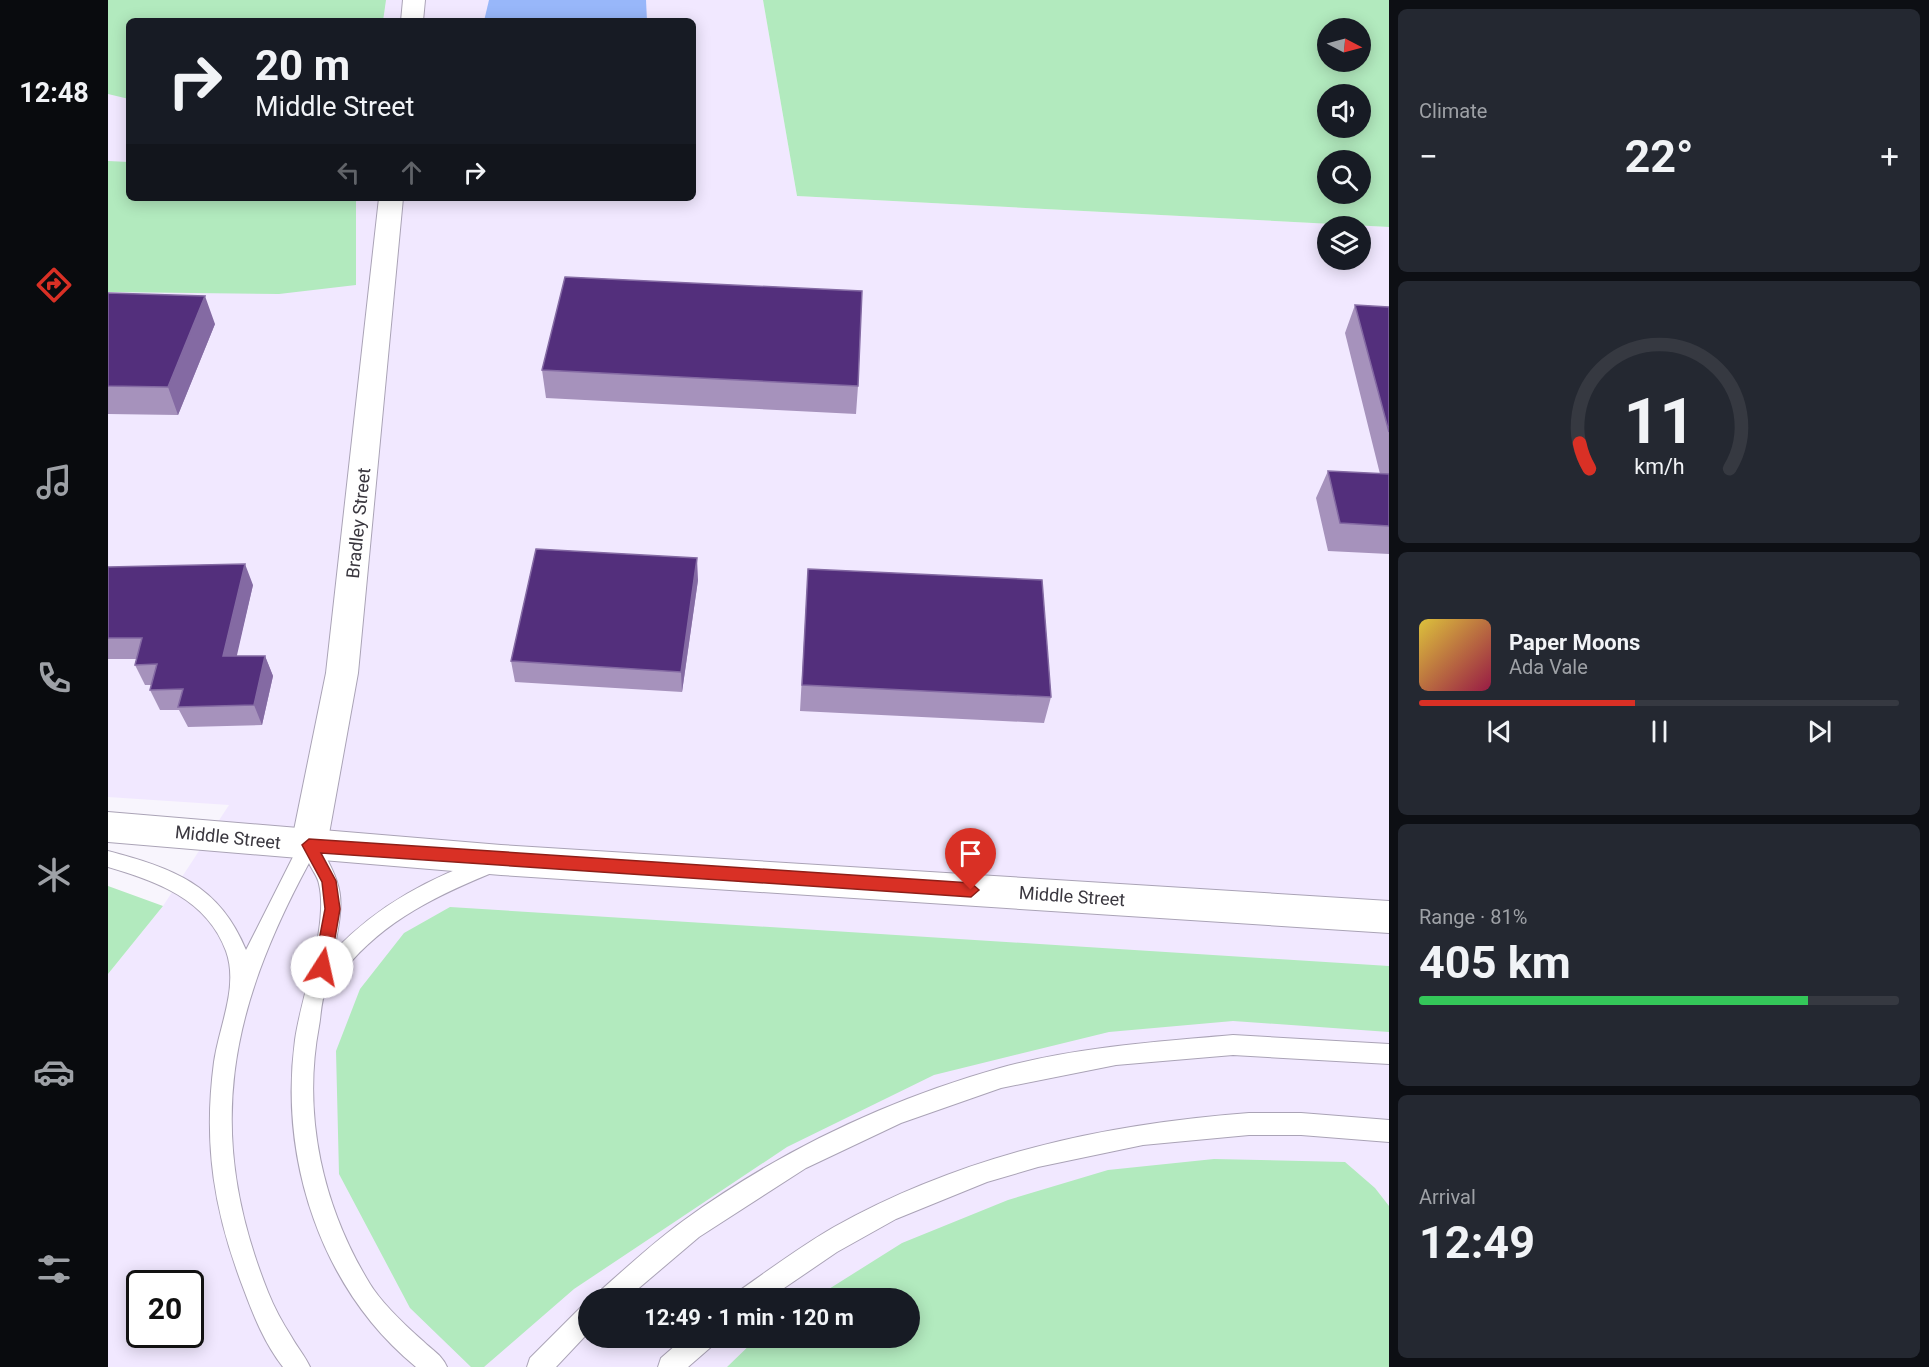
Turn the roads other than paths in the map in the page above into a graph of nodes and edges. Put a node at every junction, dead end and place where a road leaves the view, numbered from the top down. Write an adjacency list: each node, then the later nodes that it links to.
1 (414, 0): 2 (street)
2 (412, 18)
3 (391, 201): 5 (street, Bradley Street)
4 (108, 827): 5 (street, Middle Street)
5 (309, 845): 7 (street, Middle Street); 9 (lane); 10 (lane)
6 (108, 859): 10 (lane)
7 (501, 860): 8 (street, Middle Street); 9 (lane)
8 (1389, 917)
9 (318, 986): 18 (lane)
10 (242, 987): 17 (lane)
11 (1389, 1054): 13 (lane)
12 (1389, 1131): 14 (lane)
13 (621, 1288)
14 (764, 1288)
15 (578, 1326): 19 (lane)
16 (691, 1348): 20 (lane)
17 (298, 1367)
18 (435, 1367)
19 (539, 1367)
20 (670, 1367)

